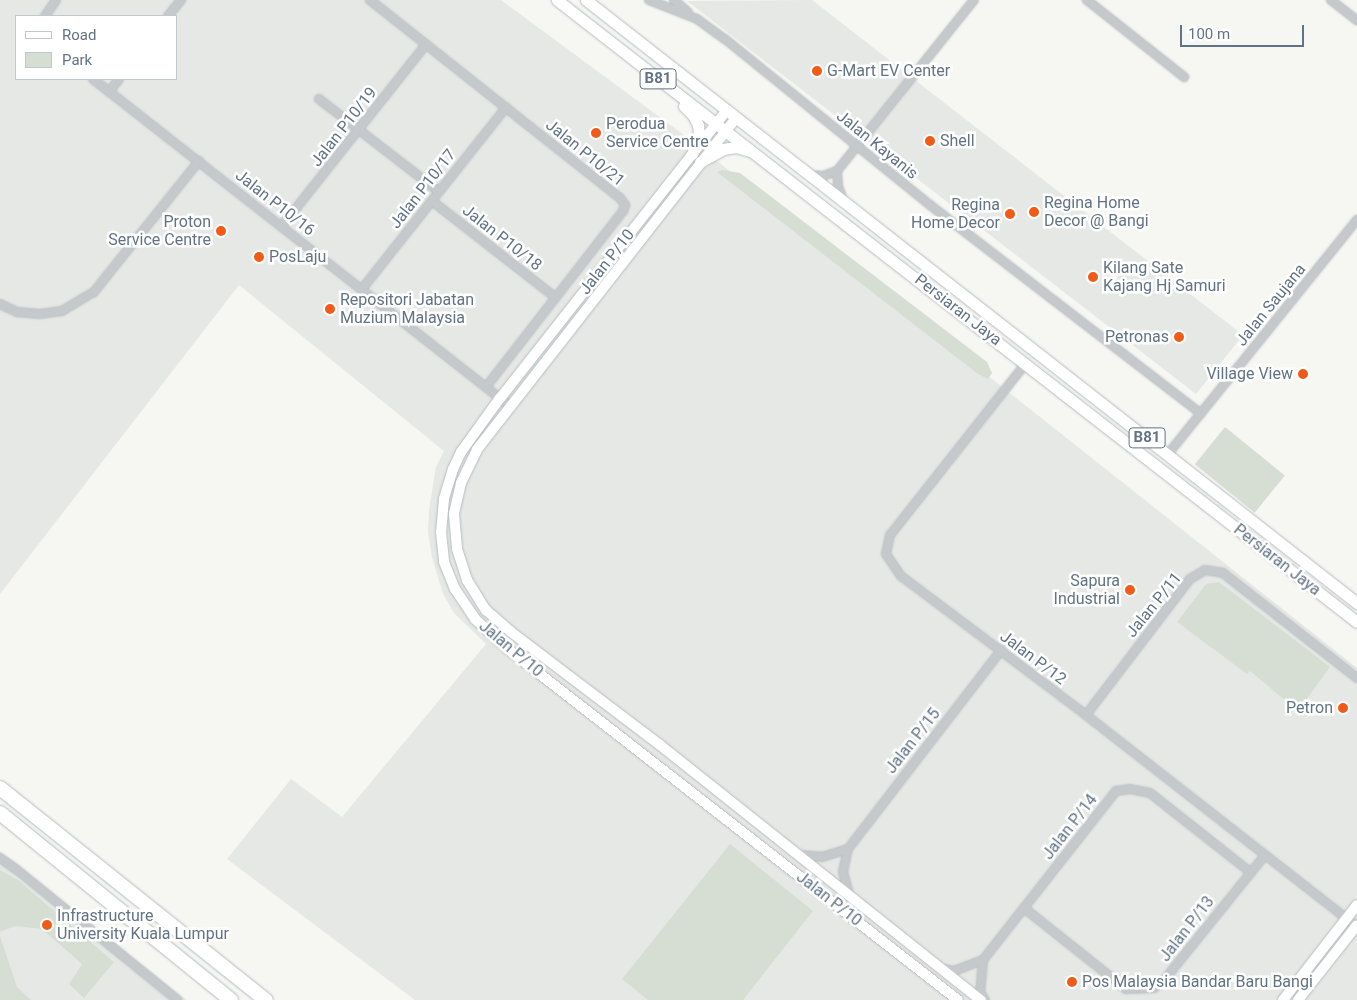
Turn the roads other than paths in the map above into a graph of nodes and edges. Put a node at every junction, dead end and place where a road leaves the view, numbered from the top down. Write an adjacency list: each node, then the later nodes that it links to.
1 (56, 0): 11 (street)
2 (181, 0): 12 (street)
3 (370, 0): 15 (street, Jalan P10/21)
4 (557, 0): 16 (main road, Persiaran Jaya / B81)
5 (586, 0): 23 (main road, Persiaran Jaya / B81)
6 (649, 0): 13 (street, Jalan Kayanis)
7 (674, 0): 13 (street)
8 (974, 0): 26 (street)
9 (1087, 0): 17 (street)
10 (1331, 0): 14 (street)
11 (46, 15)
12 (169, 15)
13 (696, 19): 26 (street, Jalan Kayanis)
14 (1357, 20)
15 (426, 44): 22 (street, Jalan P10/21); 25 (street, Jalan P10/19)
16 (628, 56): 24 (main road, Persiaran Jaya / B81); 28 (main road)
17 (1184, 77)
18 (94, 80): 20 (street, Jalan P10/16)
19 (119, 80): 20 (street)
20 (110, 92): 29 (street, Jalan P10/16)
21 (319, 99): 25 (street)
22 (506, 107): 32 (street, Jalan P10/17); 38 (street, Jalan P10/21)
23 (731, 114): 24 (street, Jalan P/10); 31 (main road, Persiaran Jaya / B81)
24 (721, 127): 27 (main road, Persiaran Jaya / B81); 28 (street, Jalan P/10)
25 (359, 130): 32 (street); 36 (street, Jalan P10/19)
26 (857, 146): 30 (street); 44 (street, Jalan Kayanis)
27 (760, 156): 28 (main road); 40 (main road, Persiaran Jaya / B81)
28 (696, 158): 42 (street, Jalan P/10); 43 (street, Jalan P/10)
29 (198, 161): 36 (street, Jalan P10/16); 39 (street)
30 (837, 171): 31 (street); 34 (street)
31 (808, 174): 34 (main road, Persiaran Jaya / B81)
32 (438, 191): 33 (street, Jalan P10/17)
33 (432, 201): 37 (street, Jalan P10/17); 38 (street, Jalan P10/18)
34 (844, 201): 45 (main road, Persiaran Jaya / B81)
35 (1357, 220): 44 (street, Jalan Saujana)
36 (282, 226): 37 (street, Jalan P10/16)
37 (362, 289): 41 (street, Jalan P10/16)
38 (556, 298): 41 (street, Jalan P10/21)
39 (0, 304)
40 (1026, 364): 47 (main road, Persiaran Jaya / B81); 48 (street, Jalan P/12)
41 (486, 387): 42 (street, Jalan P10/16)
42 (500, 398): 43 (street, Jalan P10/16); 68 (street, Jalan P/10)
43 (510, 406): 54 (street, Jalan P/10)
44 (1201, 414): 45 (street, Jalan Saujana)
45 (1168, 454): 46 (main road, Persiaran Jaya / B81)
46 (1357, 603)
47 (1357, 622)
48 (1001, 650): 50 (street, Jalan P/12); 53 (street, Jalan P/15)
49 (1357, 678): 50 (street, Jalan P/11)
50 (1086, 715): 55 (street, Jalan P/12)
51 (0, 788): 67 (highway)
52 (0, 813): 66 (highway)
53 (848, 849): 54 (street); 58 (street, Jalan P/15)
54 (797, 853): 58 (street, Jalan P/10)
55 (1265, 855): 57 (street, Jalan P/13); 61 (street, Jalan P/12)
56 (0, 858): 65 (street)
57 (1250, 872): 60 (street, Jalan P/13); 60 (street, Jalan P/14)
58 (849, 894): 64 (street, Jalan P/10)
59 (1357, 905): 61 (street)
60 (1024, 908): 63 (street, Jalan P/14)
61 (1347, 918): 62 (street, Jalan P/12); 71 (street)
62 (1357, 926): 72 (street)
63 (983, 960): 64 (street); 70 (street)
64 (939, 968): 69 (street, Jalan P/10)
65 (177, 1000)
66 (231, 1000)
67 (266, 1000)
68 (958, 1000)
69 (980, 1000)
70 (985, 1000)
71 (1283, 1000)
72 (1298, 1000)

